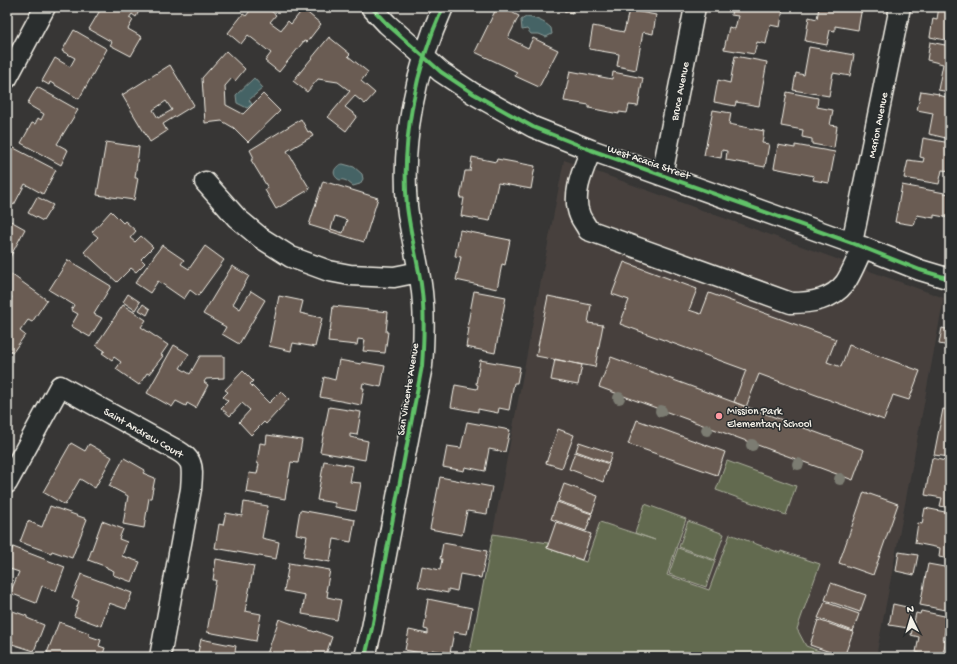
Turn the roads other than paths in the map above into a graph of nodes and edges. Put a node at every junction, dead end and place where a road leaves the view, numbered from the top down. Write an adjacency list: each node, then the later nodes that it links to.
1 (45, 7): 6 (street)
2 (371, 7): 7 (street, West Acacia Street)
3 (443, 7): 7 (street, San Vincente Avenue)
4 (695, 7): 10 (street, Bruce Avenue)
5 (900, 7): 12 (street, Marion Avenue)
6 (13, 55): 8 (street)
7 (424, 58): 9 (street, West Acacia Street); 13 (street, San Vincente Avenue)
8 (7, 78)
9 (591, 150): 10 (street, West Acacia Street); 12 (street, Marion Avenue)
10 (662, 175): 12 (street, West Acacia Street)
11 (205, 182): 13 (street)
12 (857, 245): 14 (street, West Acacia Street)
13 (419, 272): 17 (street, San Vincente Avenue)
14 (950, 279)
15 (7, 483): 16 (street, Saint Andrew Court)
16 (160, 657)
17 (365, 657)

